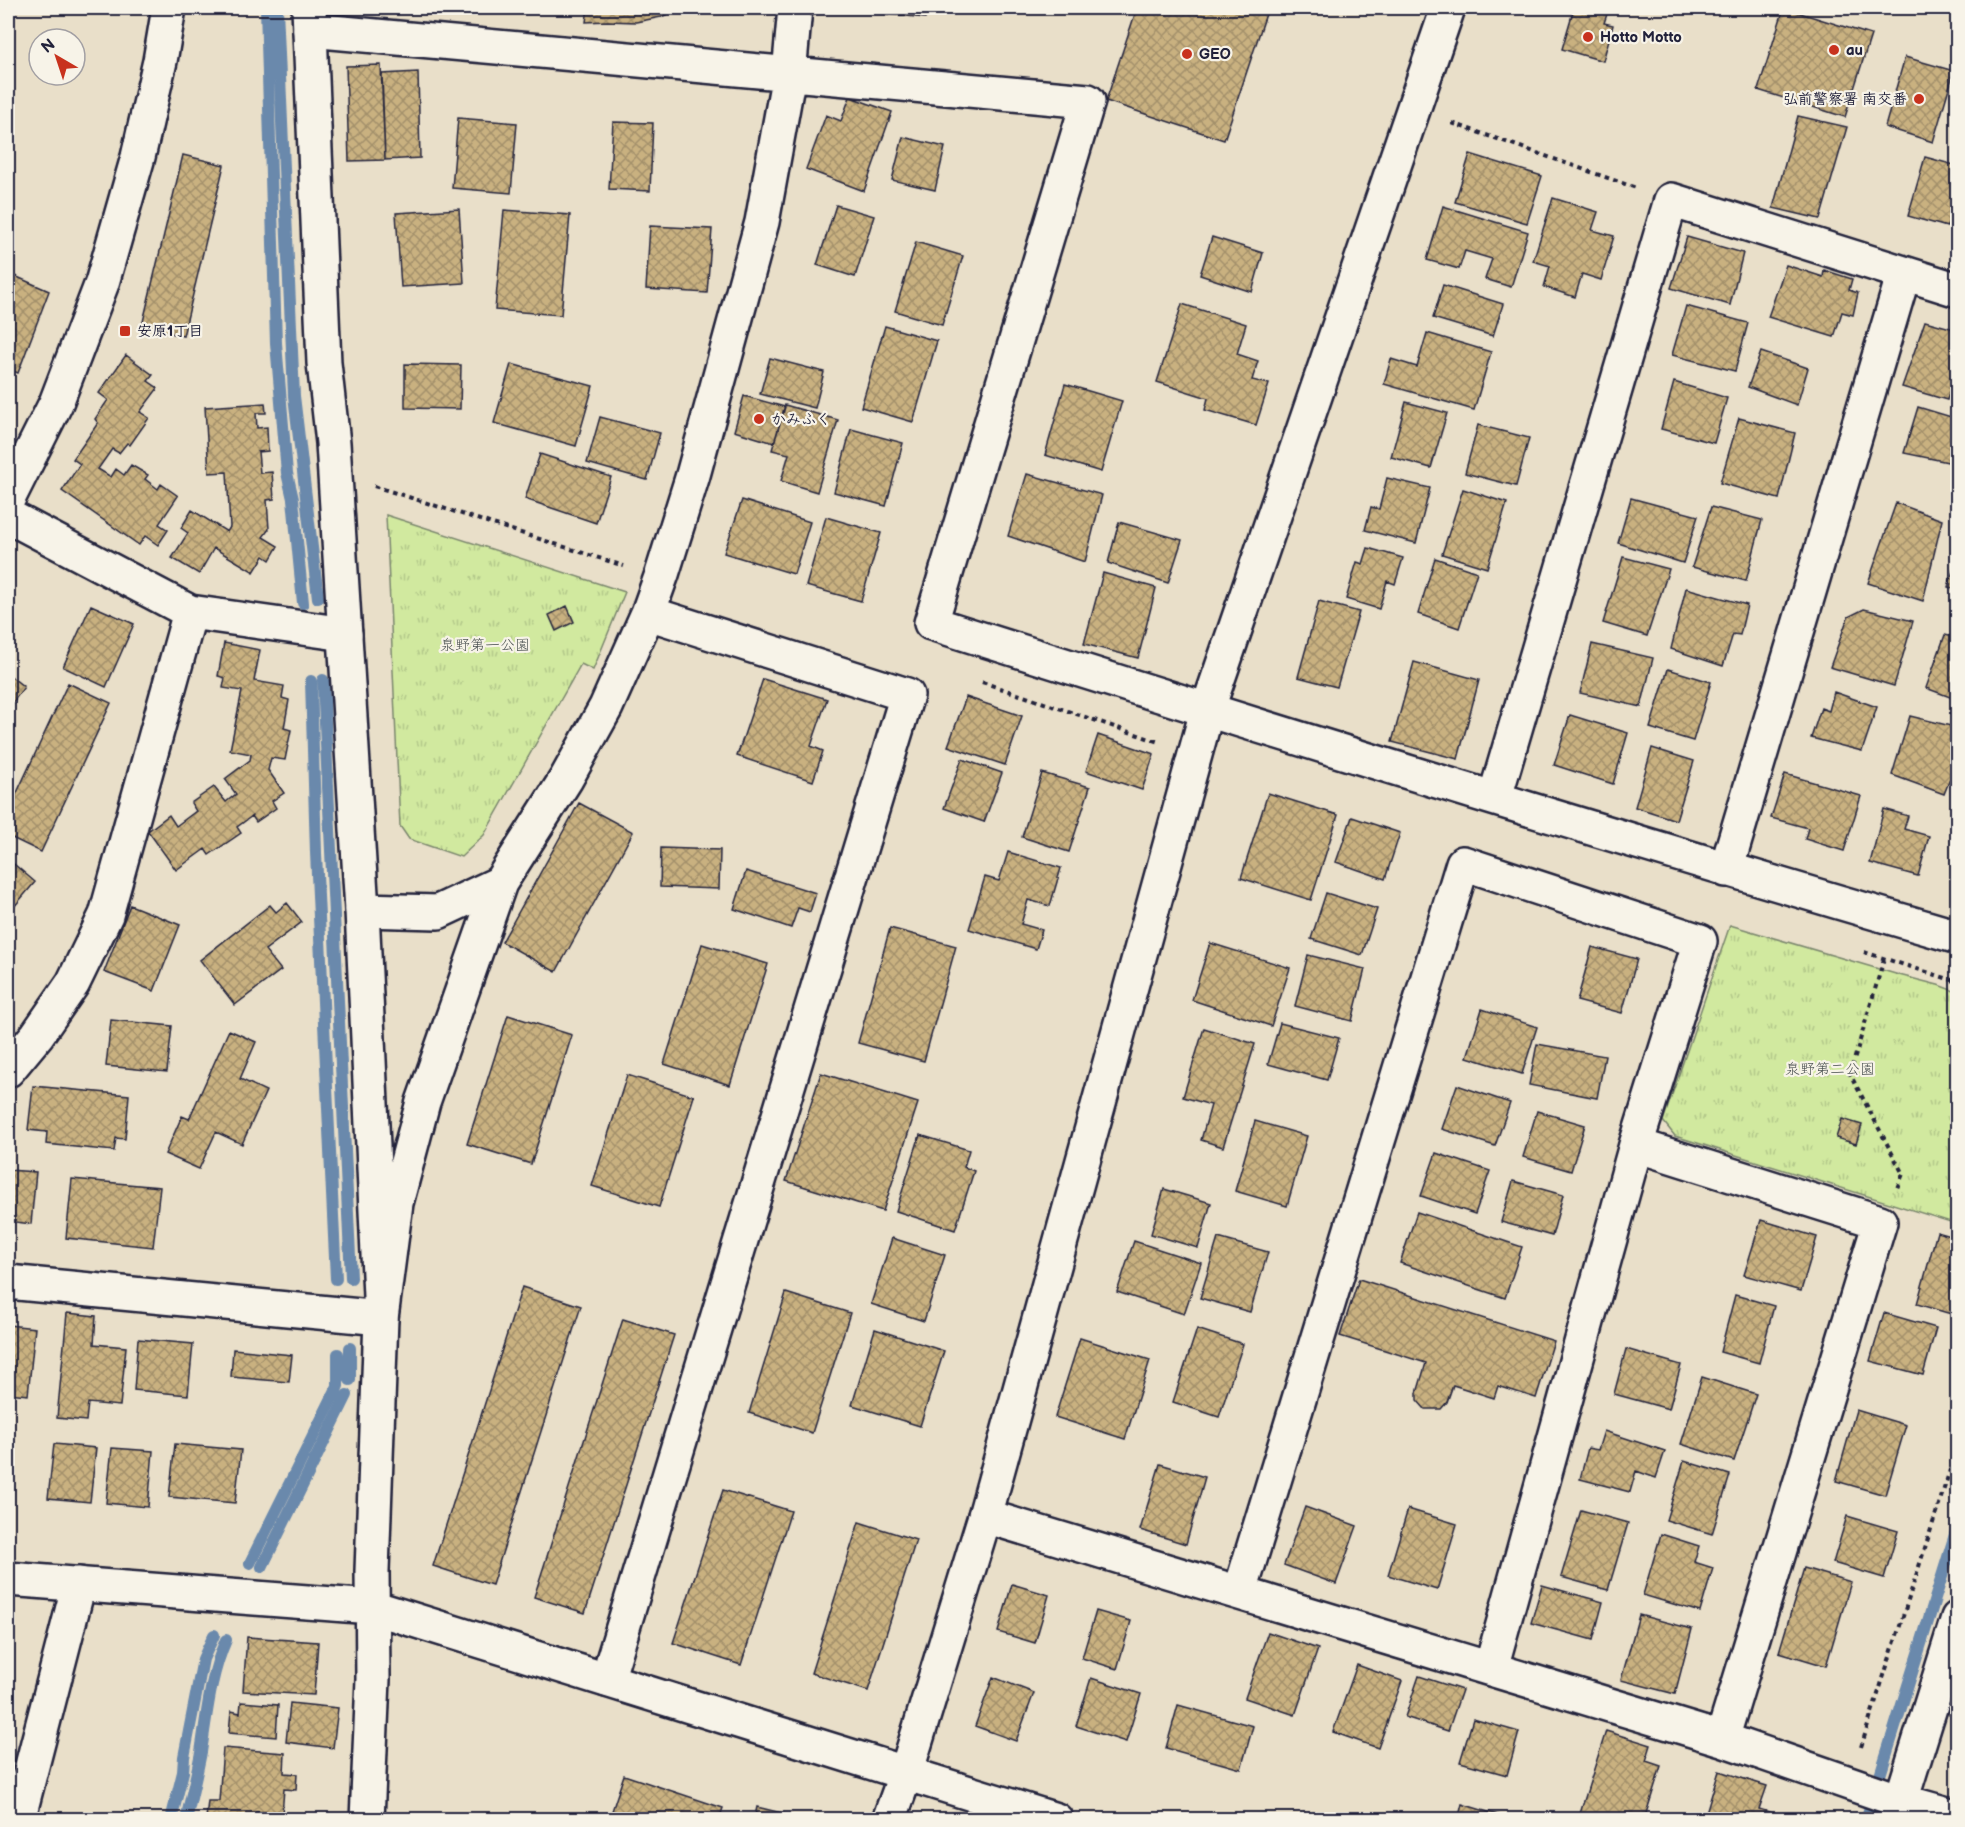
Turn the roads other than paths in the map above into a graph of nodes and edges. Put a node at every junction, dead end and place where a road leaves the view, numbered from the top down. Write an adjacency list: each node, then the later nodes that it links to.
1 (169, 8): 8 (street)
2 (795, 8): 5 (street)
3 (1448, 8): 13 (street)
4 (310, 19): 5 (street); 12 (street)
5 (789, 74): 11 (street); 13 (street)
6 (1904, 273): 7 (street); 14 (street); 15 (street)
7 (1958, 290)
8 (8, 499)
9 (8, 516): 10 (street)
10 (190, 612): 12 (street); 19 (street)
11 (648, 614): 16 (street); 30 (street)
12 (345, 634): 17 (street)
13 (1207, 711): 14 (street); 23 (street)
14 (1495, 797): 15 (street)
15 (1726, 870): 18 (street)
16 (500, 883): 17 (street); 22 (street)
17 (362, 910): 22 (street)
18 (1958, 937)
19 (8, 1070)
20 (1636, 1145): 26 (street); 29 (street); 31 (street)
21 (8, 1282): 22 (street)
22 (381, 1318): 27 (street)
23 (985, 1516): 26 (street); 32 (street)
24 (8, 1579): 25 (street)
25 (79, 1584): 27 (street); 35 (street)
26 (1240, 1592): 29 (street)
27 (372, 1607): 30 (street); 36 (street)
28 (1958, 1617): 33 (street)
29 (1491, 1668): 31 (street)
30 (607, 1680): 32 (street)
31 (1722, 1739): 33 (street)
32 (906, 1773): 37 (street); 38 (street)
33 (1898, 1810): 34 (street)
34 (1958, 1817)
35 (18, 1820)
36 (366, 1820)
37 (889, 1820)
38 (1056, 1820)

